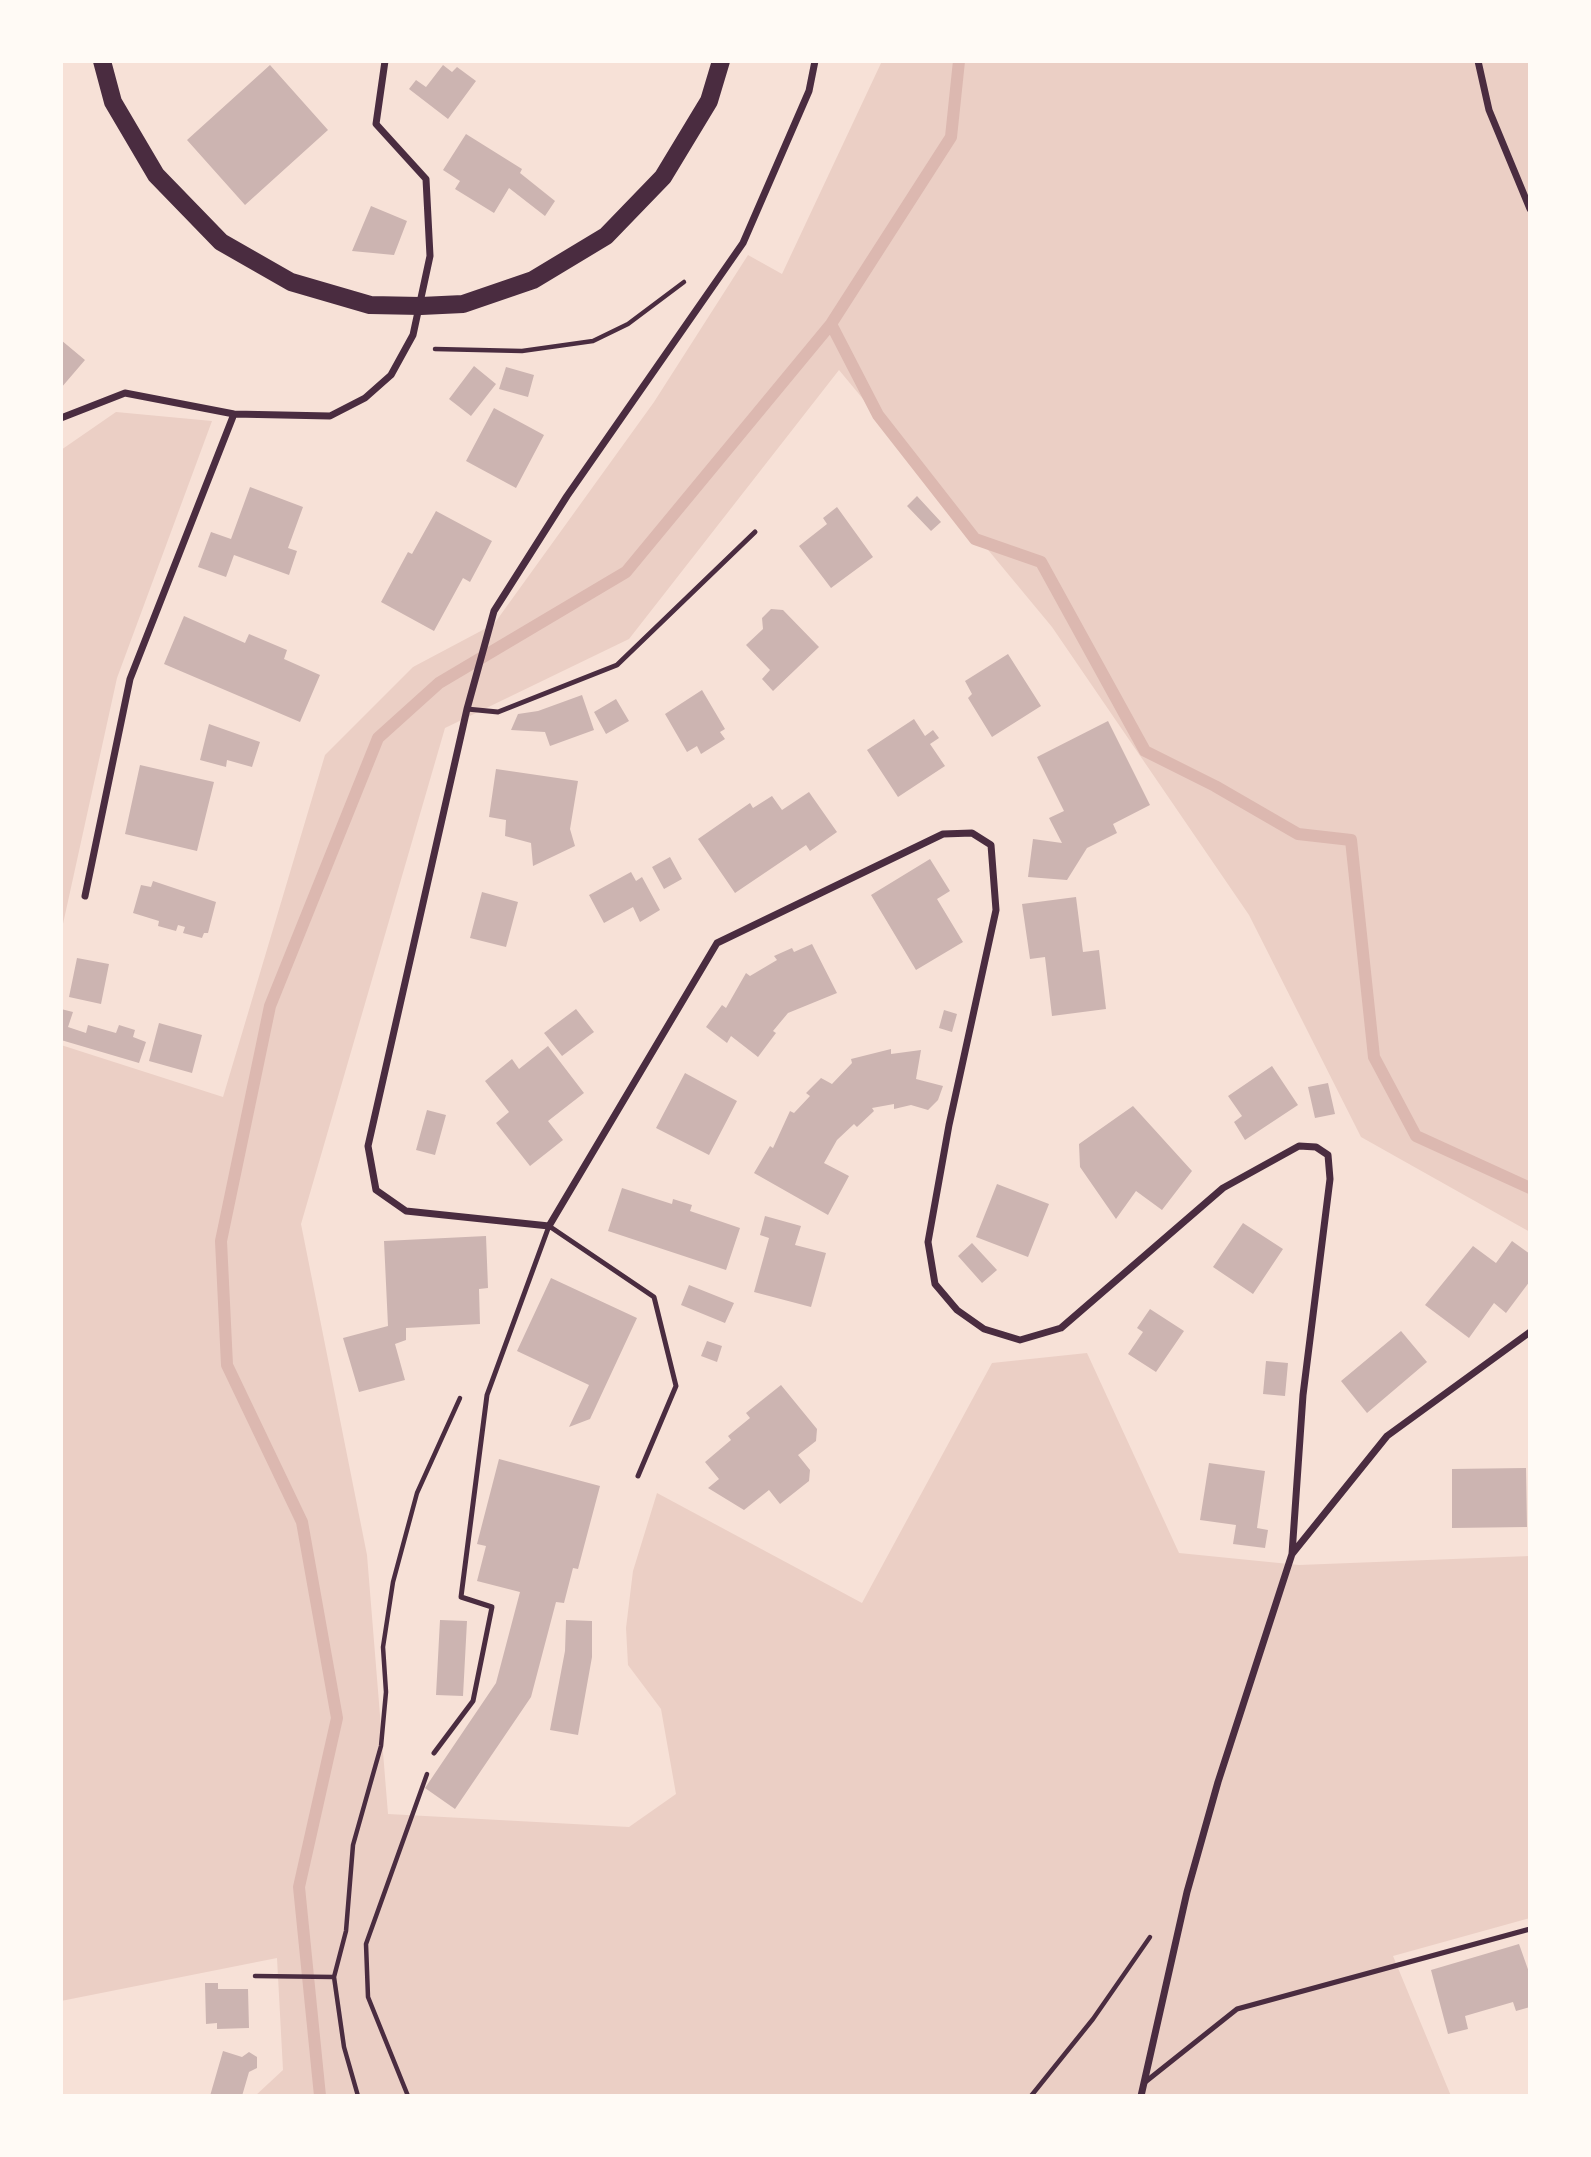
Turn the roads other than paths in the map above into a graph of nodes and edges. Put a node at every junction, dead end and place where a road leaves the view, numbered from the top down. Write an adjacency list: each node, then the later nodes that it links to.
1 (102, 61): 7 (main road)
2 (384, 61): 7 (street)
3 (721, 61): 7 (main road)
4 (815, 61): 11 (street)
5 (1478, 61): 6 (street)
6 (1530, 209)
7 (421, 306): 8 (street)
8 (234, 414): 9 (street); 12 (street)
9 (61, 418)
10 (755, 532): 11 (lane)
11 (467, 709): 13 (street)
12 (85, 896)
13 (549, 1226): 15 (lane); 16 (street); 17 (lane)
14 (1530, 1332): 16 (street)
15 (638, 1476)
16 (1292, 1555): 19 (street)
17 (434, 1753)
18 (1530, 1929): 19 (lane)
19 (1144, 2083): 20 (street)
20 (1141, 2096)

